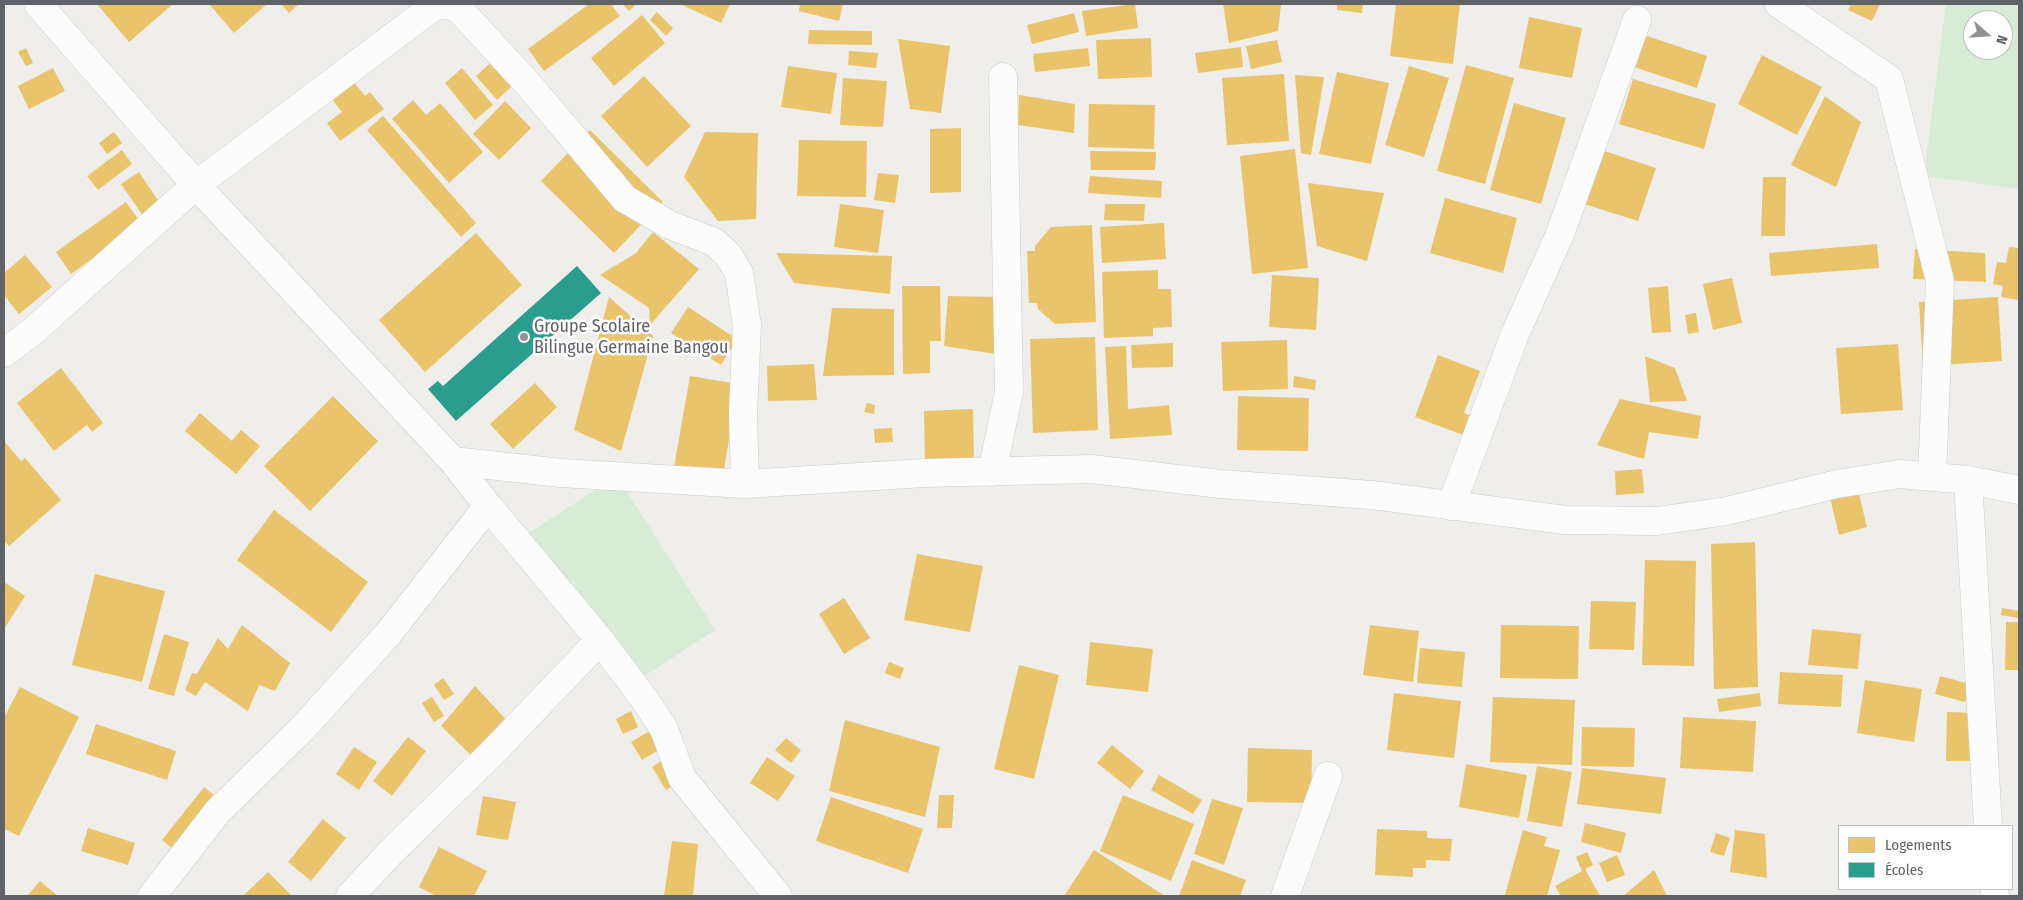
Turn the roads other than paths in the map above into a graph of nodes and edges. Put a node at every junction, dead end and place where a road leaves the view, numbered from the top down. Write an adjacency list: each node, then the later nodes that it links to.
1 (38, 4): 5 (street)
2 (1779, 4): 9 (street)
3 (1637, 20): 14 (street)
4 (1003, 77): 8 (street)
5 (196, 185): 6 (street); 7 (street); 11 (street)
6 (4, 353)
7 (453, 461): 11 (street); 13 (street)
8 (992, 472): 11 (street); 14 (street)
9 (1932, 476): 10 (street); 14 (street)
10 (1968, 480): 12 (street); 17 (street)
11 (745, 484)
12 (2019, 490)
13 (488, 506): 15 (street); 18 (street)
14 (1451, 506)
15 (600, 640): 19 (street); 20 (street)
16 (1328, 776): 21 (street)
17 (1988, 825)
18 (152, 896)
19 (350, 896)
20 (778, 896)
21 (1285, 896)

